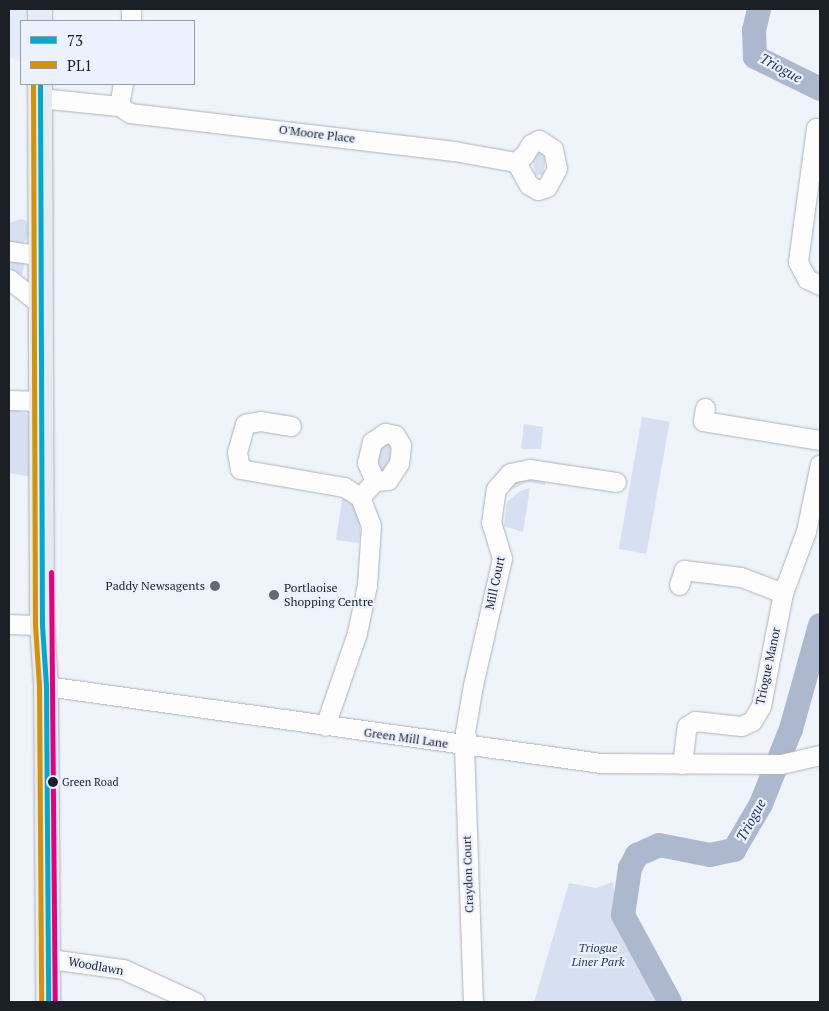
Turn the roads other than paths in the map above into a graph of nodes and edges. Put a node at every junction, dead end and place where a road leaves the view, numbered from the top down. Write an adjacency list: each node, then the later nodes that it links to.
1 (123, 85): 3 (street)
2 (40, 91): 3 (street, O'Moore Place); 7 (main road)
3 (119, 106): 5 (street, O'Moore Place)
4 (820, 129): 9 (street)
5 (516, 162)
6 (9, 251): 7 (street)
7 (39, 255): 10 (main road)
8 (9, 279): 10 (street)
9 (820, 285)
10 (40, 304): 12 (main road)
11 (9, 400): 12 (street)
12 (41, 401): 23 (main road)
13 (705, 408): 15 (street)
14 (291, 426): 19 (street)
15 (820, 440)
16 (820, 464): 21 (street, Triogue Manor)
17 (375, 481): 19 (street)
18 (616, 482): 26 (street, Mill Court)
19 (360, 497): 25 (street)
20 (678, 585): 21 (street)
21 (783, 593): 28 (street, Triogue Manor)
22 (9, 624): 23 (street)
23 (42, 625): 24 (main road)
24 (46, 686): 25 (street, Green Mill Lane); 29 (main road)
25 (325, 726): 26 (street, Green Mill Lane)
26 (467, 746): 28 (street, Green Mill Lane); 32 (street, Craydon Court)
27 (820, 755): 28 (street, Green Mill Lane)
28 (682, 764)
29 (50, 959): 30 (main road); 31 (street, Woodlawn)
30 (48, 1002)
31 (196, 1002)
32 (472, 1002)

